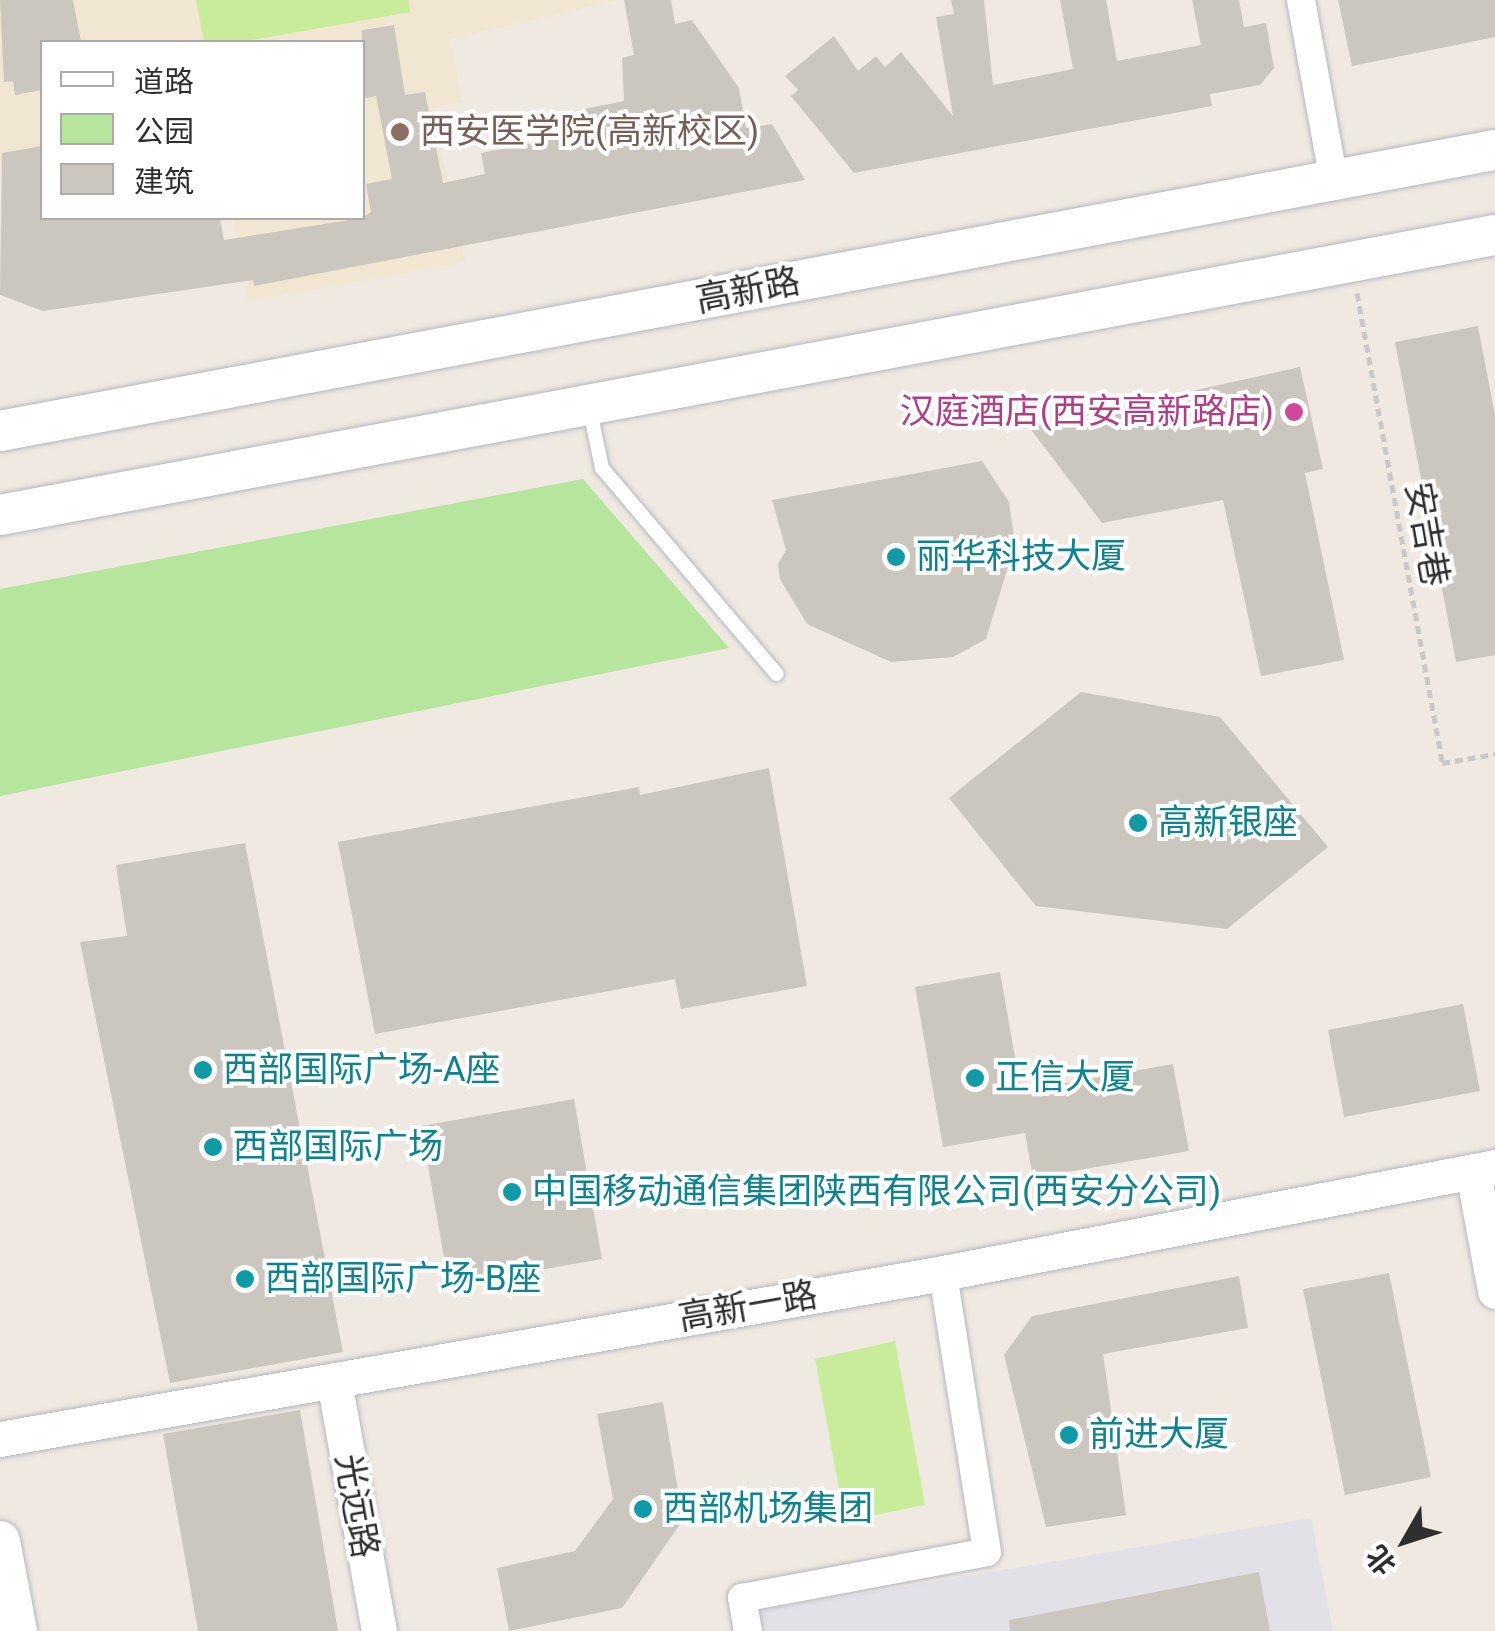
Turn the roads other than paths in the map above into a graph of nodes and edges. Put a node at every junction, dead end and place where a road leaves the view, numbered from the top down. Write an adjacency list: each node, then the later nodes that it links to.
1 (1301, 0): 3 (street)
2 (1495, 150): 3 (main road, 高新路)
3 (1334, 181): 6 (main road, 高新路)
4 (1495, 234): 5 (main road)
5 (589, 406): 7 (main road); 8 (lane)
6 (0, 431)
7 (0, 515)
8 (777, 674)
9 (1484, 1170): 10 (street, 高新一路); 11 (street)
10 (943, 1273): 12 (street, 高新一路); 17 (street)
11 (1495, 1291)
12 (334, 1381): 13 (street, 高新一路); 16 (street, 光远路)
13 (0, 1439)
14 (0, 1541): 15 (main road)
15 (18, 1631)
16 (379, 1631)
17 (748, 1631)

